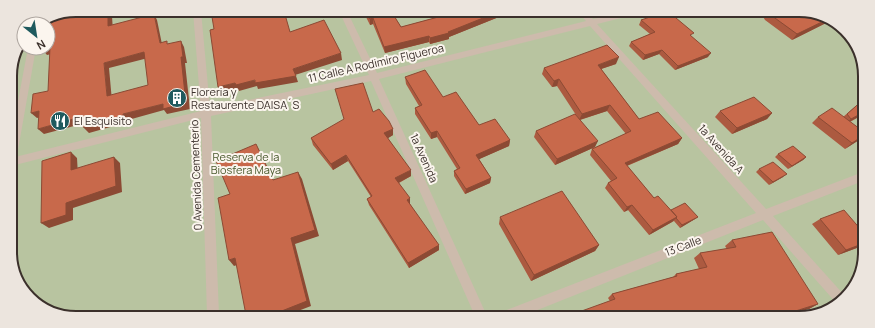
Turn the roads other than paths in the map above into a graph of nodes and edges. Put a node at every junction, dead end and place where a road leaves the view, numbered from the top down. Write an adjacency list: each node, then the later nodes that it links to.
1 (198, 17): 8 (street, 0 Avenida Cementerio)
2 (346, 17): 7 (street, 1a Avenida)
3 (587, 17): 5 (street, 1a Avenida A)
4 (613, 17): 5 (street, 11 Calle A Rodimiro FIgueroa)
5 (593, 23): 7 (street, 11 Calle A Rodimiro FIgueroa); 12 (street, 1a Avenida A)
6 (31, 56): 9 (street)
7 (374, 77): 8 (street, 11 Calle A Rodimiro FIgueroa); 15 (street, 1a Avenida)
8 (206, 113): 10 (street, 11 Calle A Rodimiro FIgueroa); 14 (street, 0 Avenida Cementerio)
9 (17, 129)
10 (17, 160)
11 (858, 178): 12 (street, 13 Calle)
12 (763, 214): 13 (street, 1a Avenida A); 16 (street, 13 Calle)
13 (838, 296)
14 (213, 311)
15 (478, 311)
16 (519, 311)

